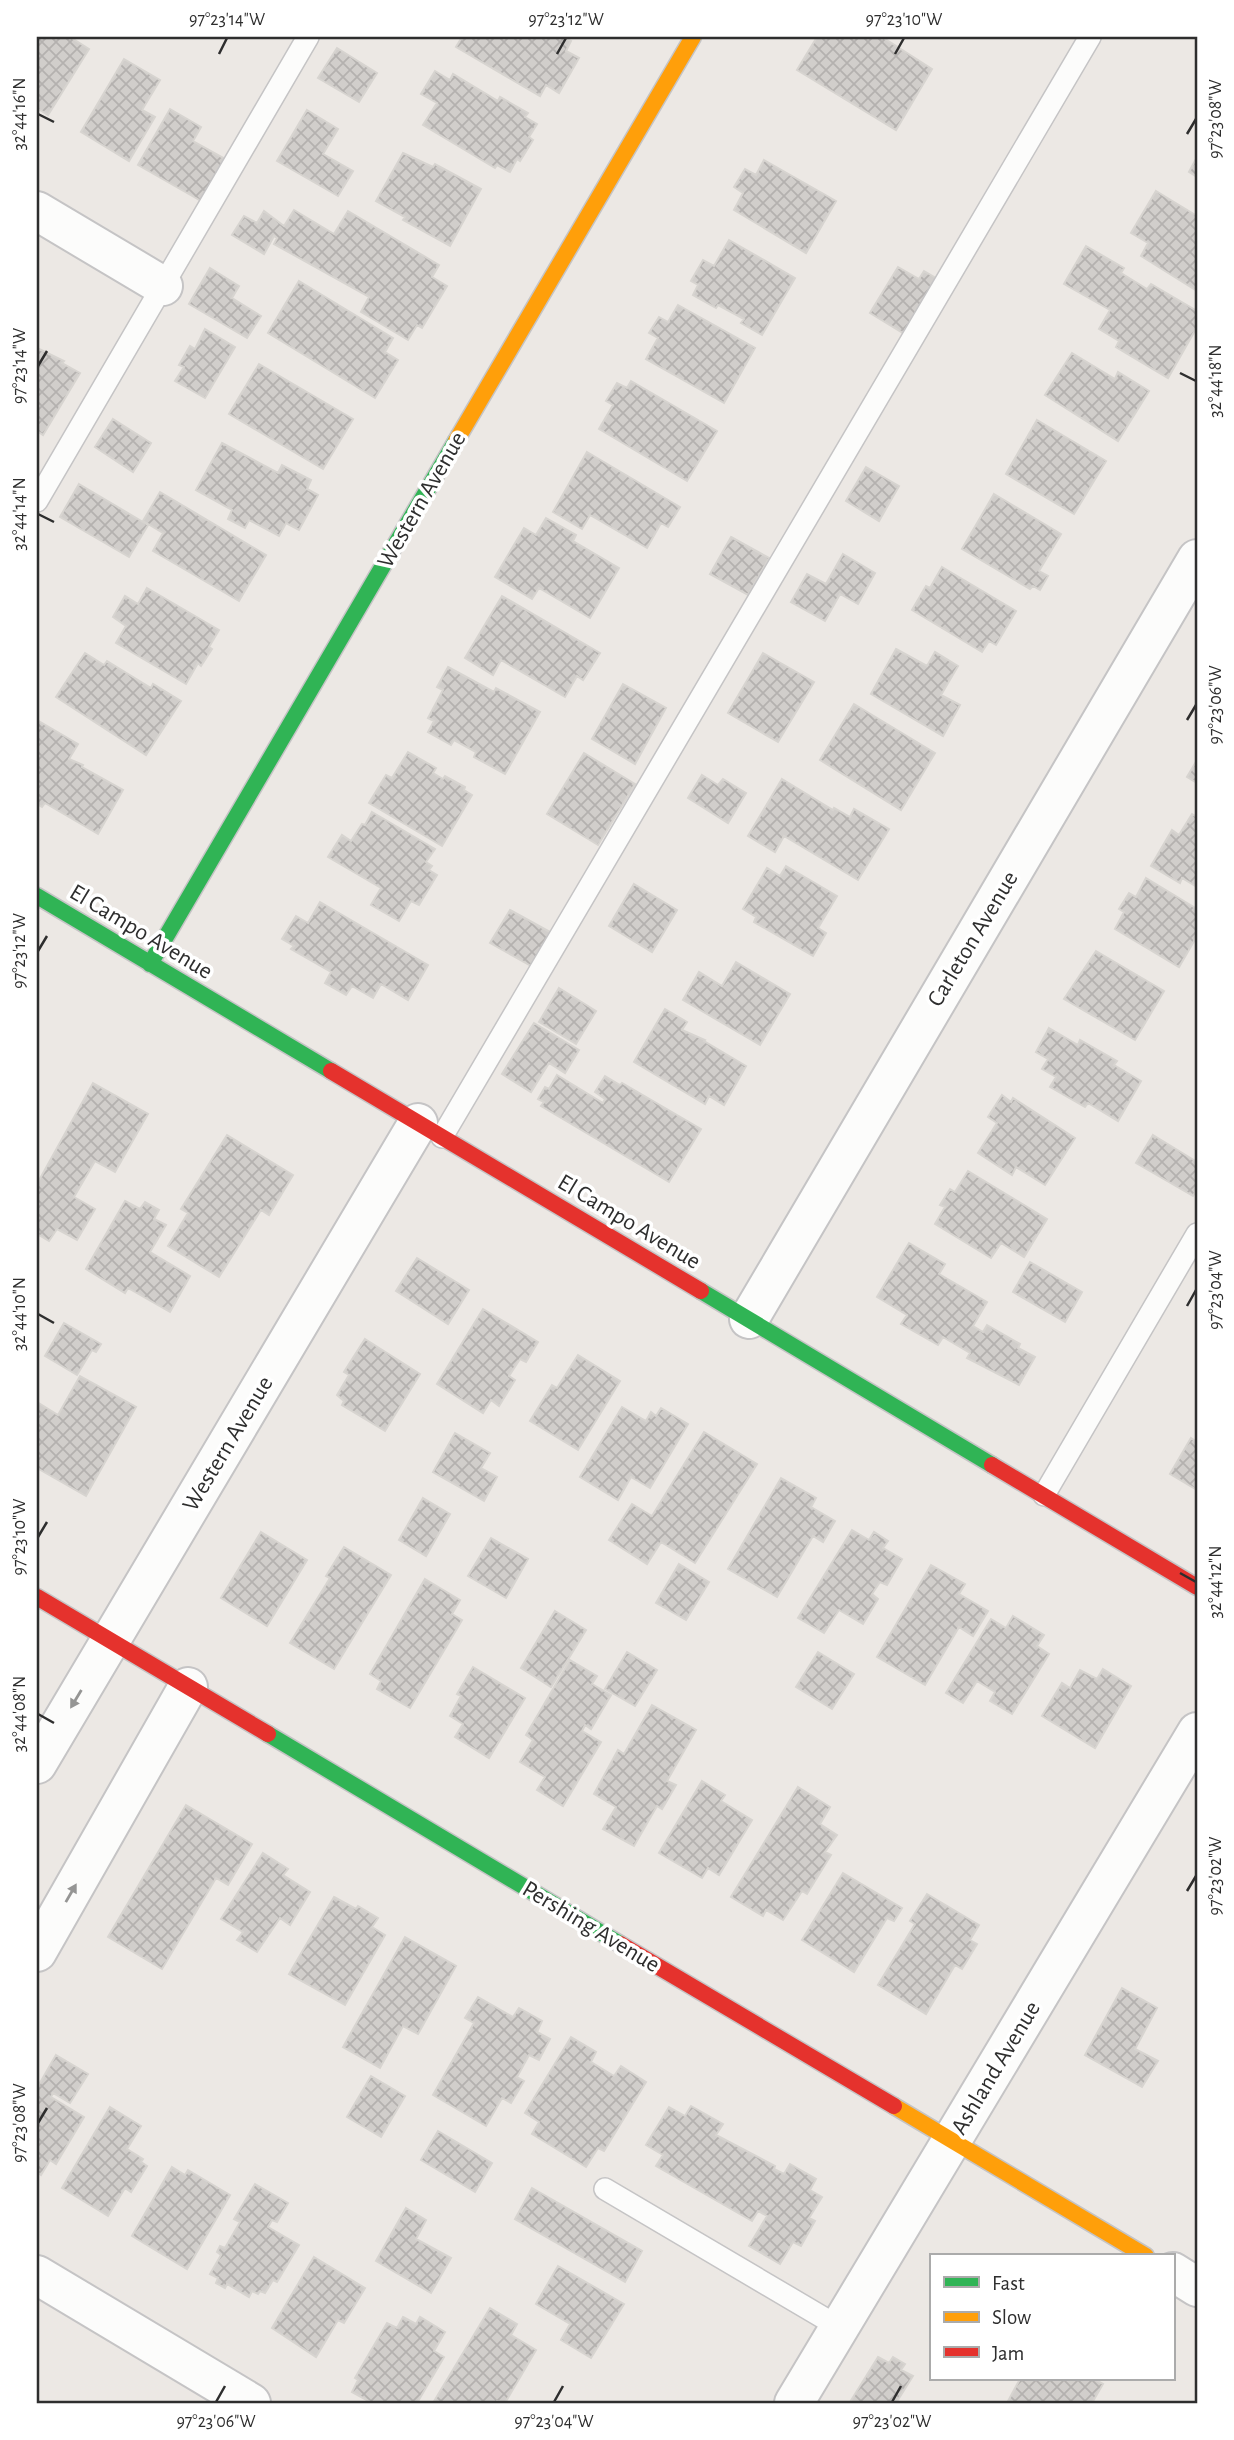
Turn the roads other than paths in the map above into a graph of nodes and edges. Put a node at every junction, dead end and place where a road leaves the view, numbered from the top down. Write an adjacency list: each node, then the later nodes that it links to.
1 (308, 37): 5 (lane)
2 (693, 37): 9 (street, Western Avenue)
3 (1090, 37): 10 (lane)
4 (37, 211): 5 (street)
5 (163, 286): 6 (lane)
6 (37, 501)
7 (1197, 559): 12 (street, Carleton Avenue)
8 (37, 896): 9 (street, El Campo Avenue)
9 (150, 964): 10 (street, El Campo Avenue)
10 (430, 1130): 12 (street, El Campo Avenue); 16 (street, Western Avenue)
11 (1197, 1234): 13 (lane)
12 (749, 1319): 13 (street, El Campo Avenue)
13 (1044, 1496): 14 (street, El Campo Avenue)
14 (1197, 1587)
15 (37, 1597): 16 (street, Pershing Avenue)
16 (111, 1641): 17 (street, Pershing Avenue); 19 (street, Western Avenue, one-way to 19)
17 (188, 1687): 20 (street, one-way to 17); 21 (street, Pershing Avenue)
18 (1197, 1732): 21 (street, Ashland Avenue)
19 (37, 1764)
20 (37, 1952)
21 (952, 2141): 23 (street, Pershing Avenue); 27 (street, Ashland Avenue)
22 (605, 2189): 27 (lane)
23 (1143, 2254)
24 (1174, 2273): 26 (street)
25 (37, 2275): 28 (street)
26 (1197, 2287)
27 (839, 2327): 29 (street, Ashland Avenue)
28 (251, 2403)
29 (794, 2403)

